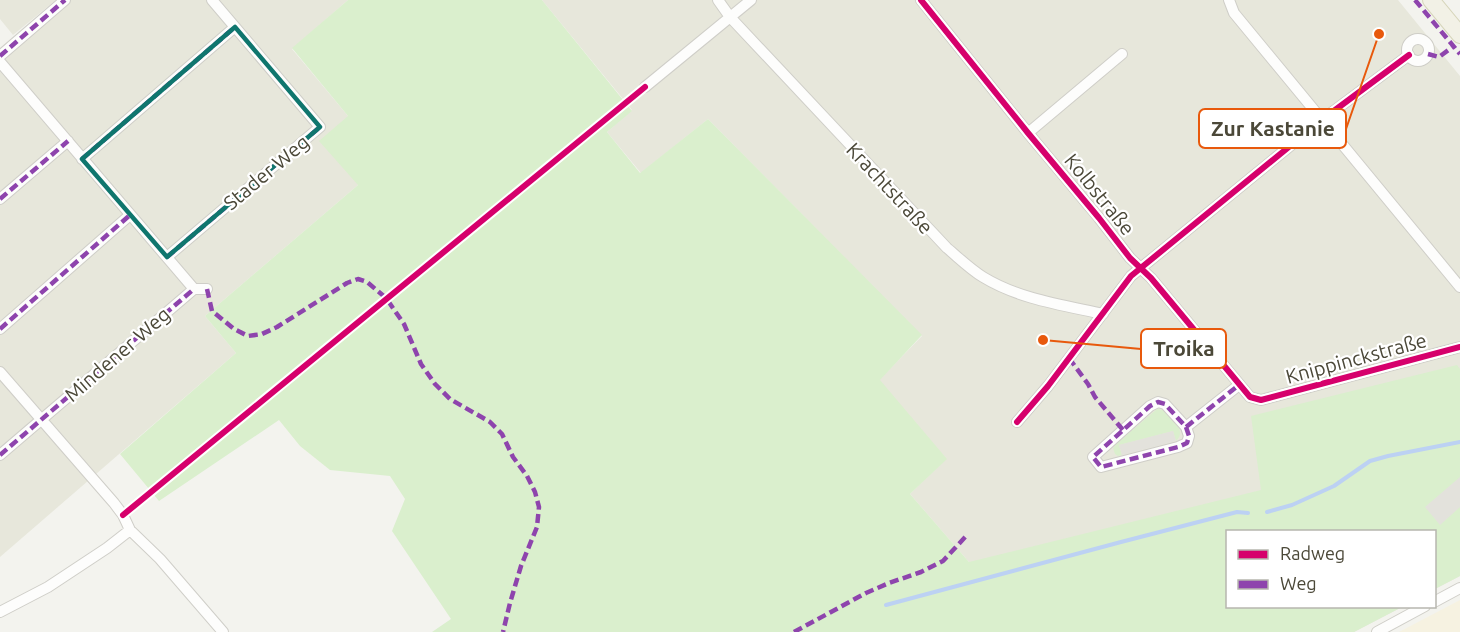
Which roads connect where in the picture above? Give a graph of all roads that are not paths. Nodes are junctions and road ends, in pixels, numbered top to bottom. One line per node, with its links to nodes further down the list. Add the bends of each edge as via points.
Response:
1 (65, 0): 13 (street)
2 (212, 0): 9 (street, Stader Weg)
3 (718, 0): 8 (street, Krachtstraße)
4 (751, 0): 8 (street)
5 (921, 0): 17 (street, Kolbstraße)
6 (1229, 0): 16 (street, via 1234,13)
7 (1431, 0): 10 (main road)
8 (730, 17): 15 (street); 27 (street, Krachtstraße, via 965,264 984,278 1038,300)
9 (235, 27): 19 (street); 22 (street, Stader Weg, via 320,127)
10 (1460, 35)
11 (1122, 54): 17 (street)
12 (1409, 55): 16 (street)
13 (0, 56)
14 (0, 62): 18 (street)
15 (645, 87)
16 (1323, 119): 23 (street); 24 (street)
17 (1028, 133): 23 (street, Kolbstraße)
18 (68, 141): 19 (street); 20 (street)
19 (82, 159): 21 (street)
20 (0, 199)
21 (130, 215): 22 (street); 28 (street)
22 (167, 257): 25 (street)
23 (1141, 268): 27 (street); 31 (street, Kolbstraße)
24 (1460, 287)
25 (194, 289): 26 (street); 33 (street, Mindener Weg)
26 (207, 289)
27 (1103, 314): 34 (street)
28 (0, 329)
29 (1460, 347): 32 (street, Knippinckstraße)
30 (0, 372): 33 (street)
31 (1239, 386): 32 (street, Kolbstraße, via 1250,397); 35 (street)
32 (1261, 400)
33 (41, 420): 36 (street, Mindener Weg); 37 (street, via 114,503)
34 (1017, 422)
35 (1186, 427): 35 (street, via 1165,404 1158,402 1093,457 1101,467 1178,447 1187,443)
36 (0, 454)
37 (130, 530): 41 (street, via 48,587); 42 (street)
38 (1460, 588): 39 (street)
39 (1436, 601)
40 (1421, 608): 43 (street)
41 (0, 612)
42 (223, 632)
43 (1377, 632)

